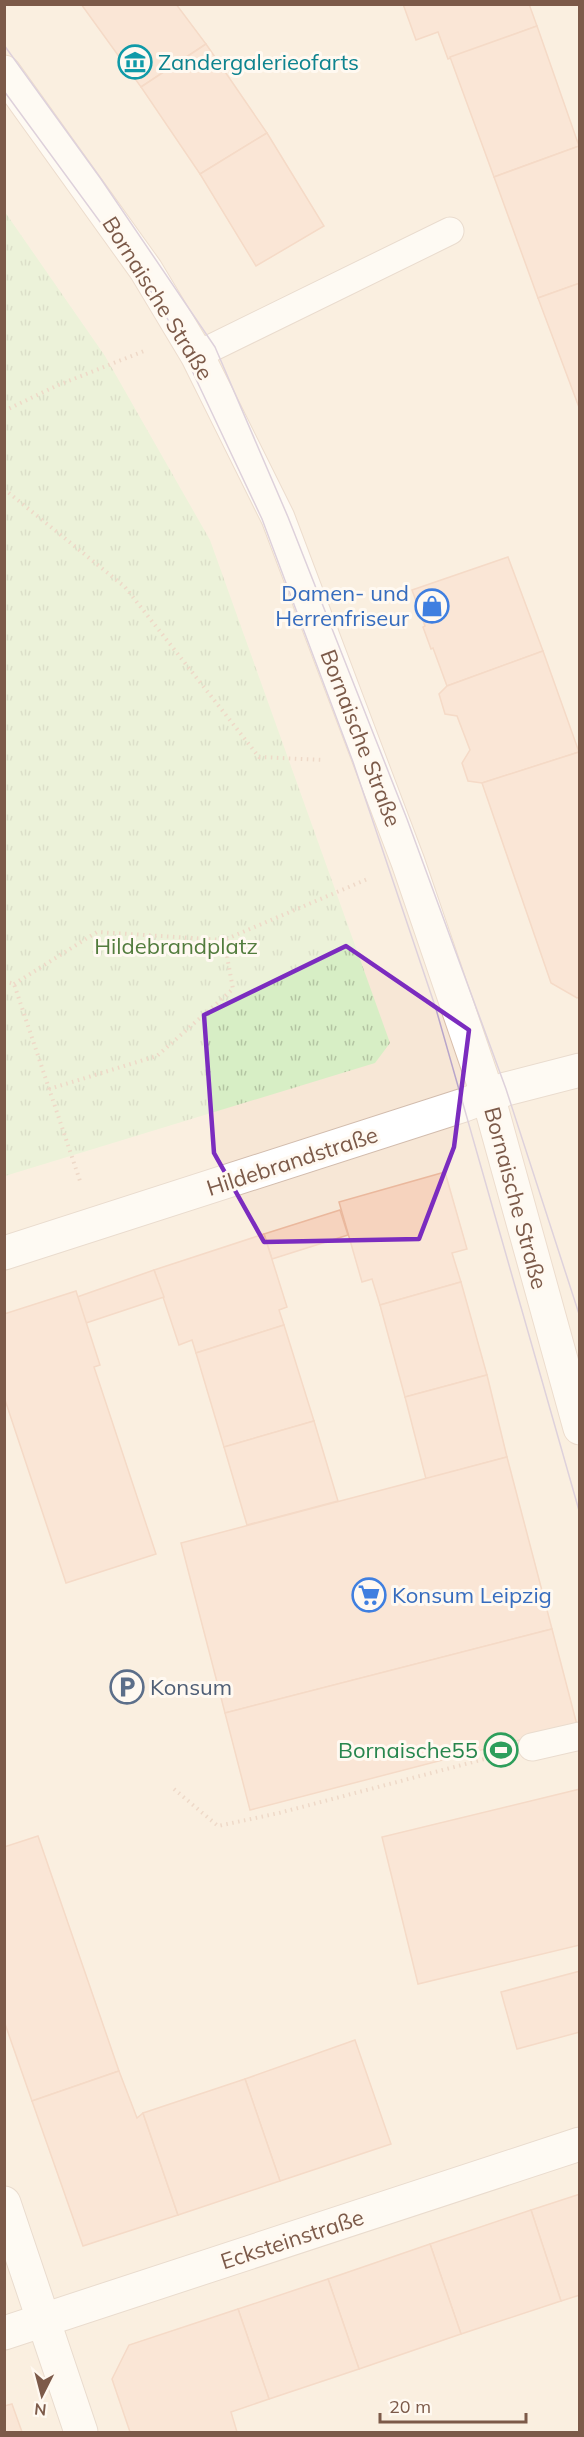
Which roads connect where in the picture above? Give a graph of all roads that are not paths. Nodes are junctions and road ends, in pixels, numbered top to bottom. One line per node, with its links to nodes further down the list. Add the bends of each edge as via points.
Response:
1 (4, 72): 3 (street, Bornaische Straße, via 146,270)
2 (450, 231): 3 (lane)
3 (191, 345): 5 (street, Bornaische Straße, via 278,518 408,862)
4 (579, 1070): 5 (street, Hildebrandstraße)
5 (488, 1096): 6 (street, Hildebrandstraße); 7 (street, Bornaische Straße)
6 (4, 1254)
7 (579, 1428)
8 (579, 1736): 9 (lane)
9 (532, 1747)
10 (579, 2144): 12 (street, Ecksteinstraße)
11 (4, 2203): 12 (street)
12 (45, 2320): 13 (street, Ecksteinstraße); 14 (street)
13 (4, 2333)
14 (81, 2433)

